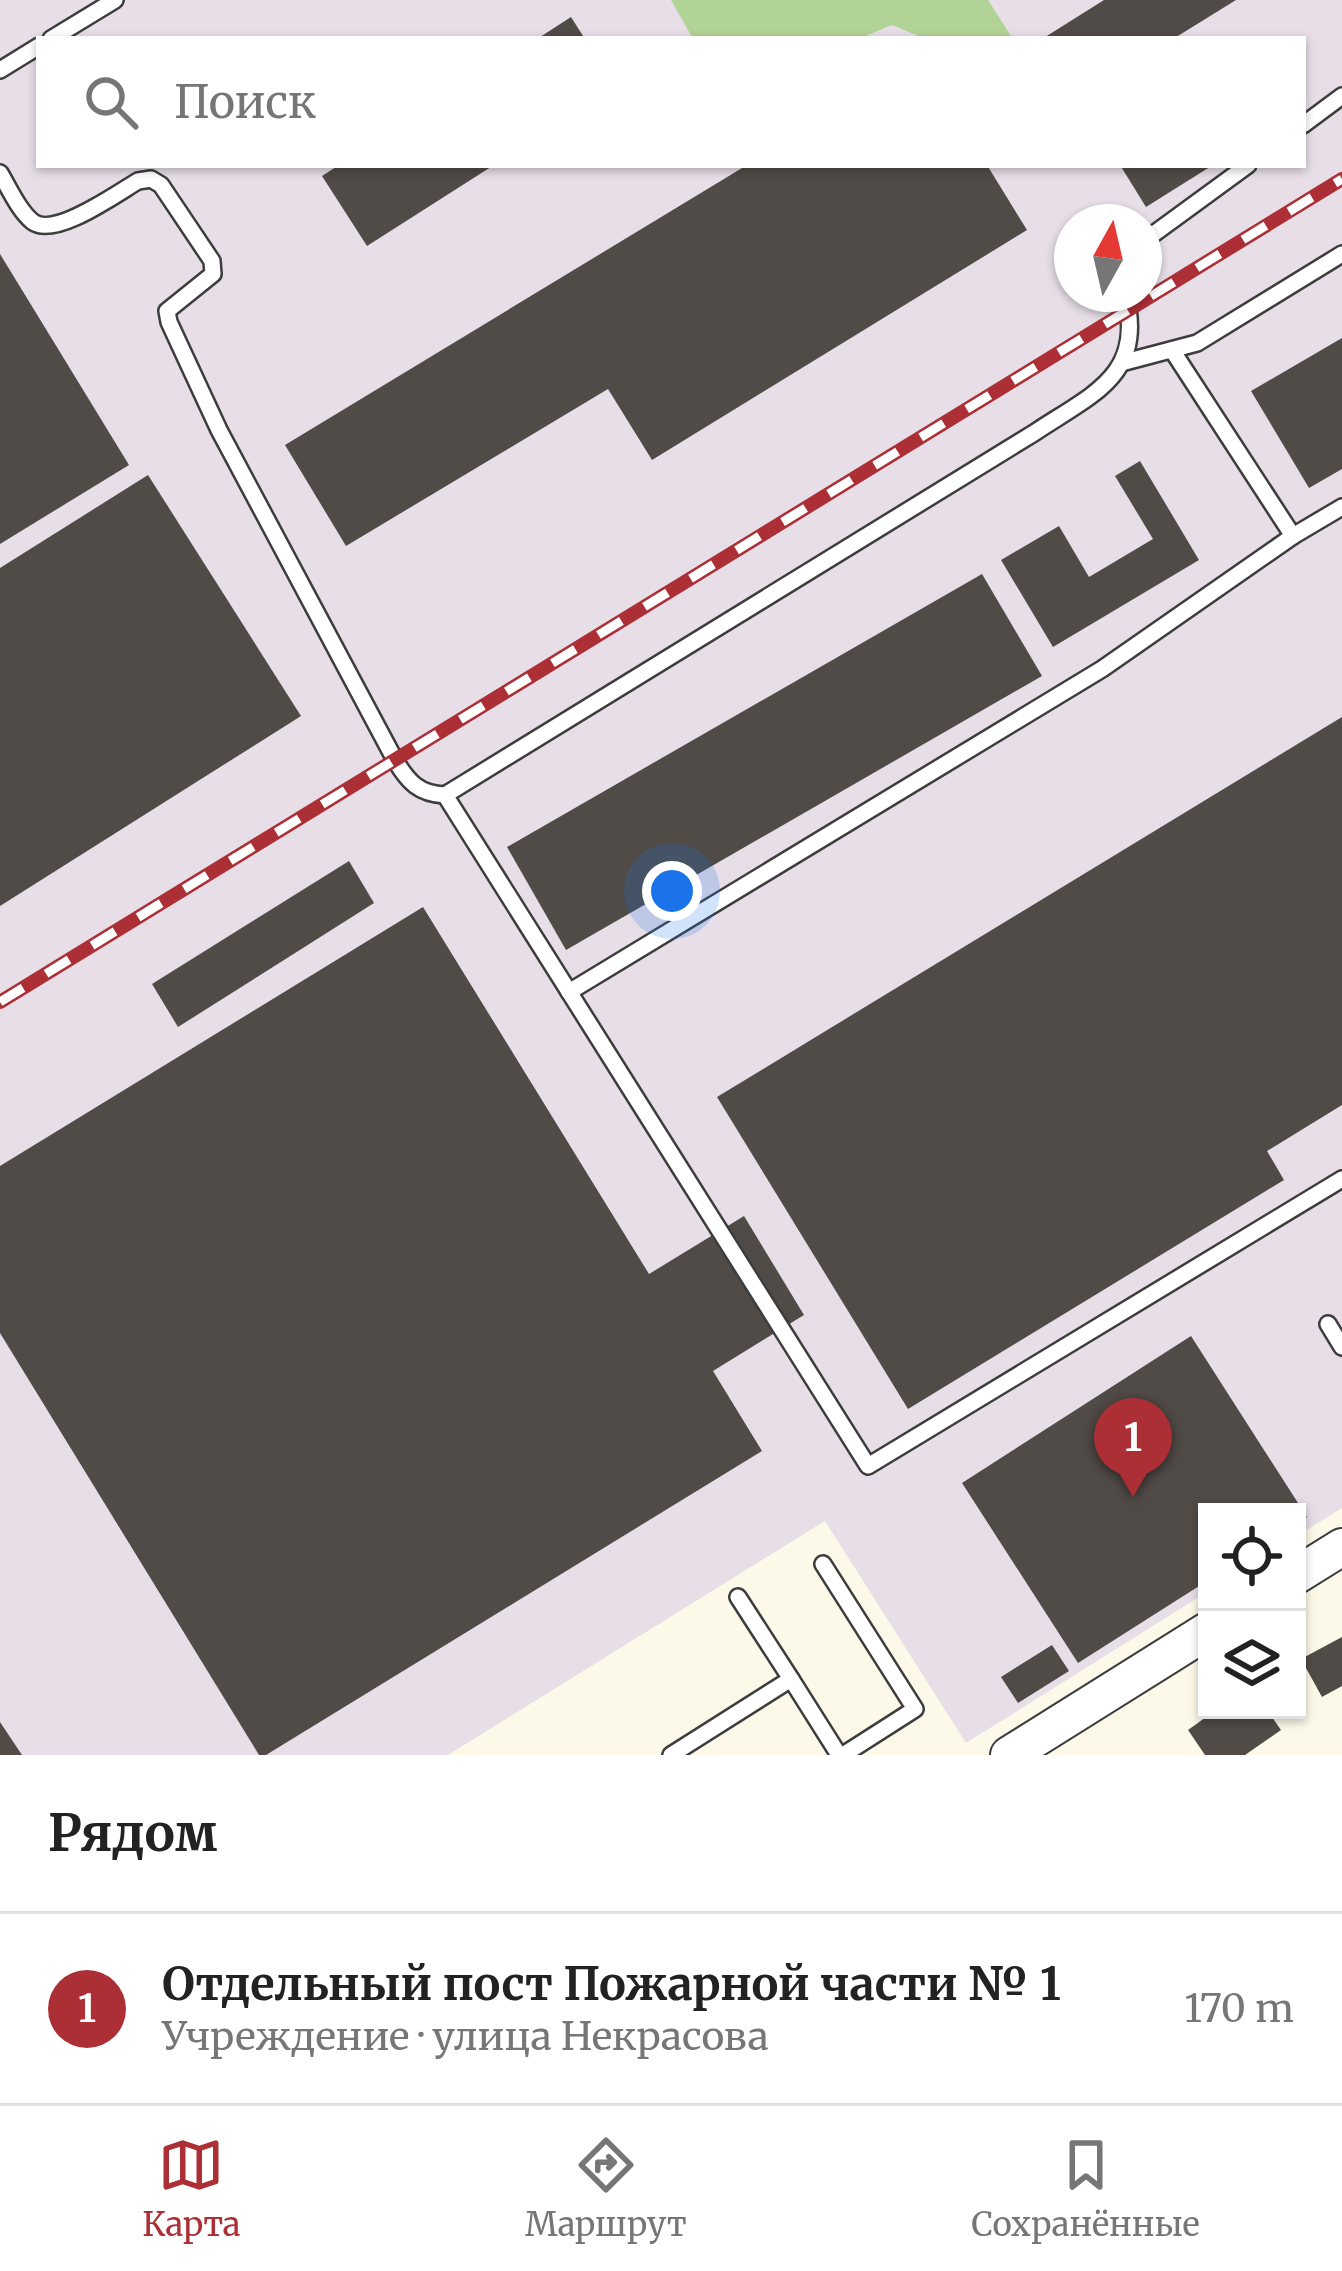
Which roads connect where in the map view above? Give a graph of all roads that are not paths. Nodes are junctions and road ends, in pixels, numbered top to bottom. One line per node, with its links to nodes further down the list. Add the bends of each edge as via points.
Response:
1 (115, 0): 2 (lane)
2 (56, 36)
3 (36, 48): 4 (lane)
4 (0, 70)
5 (1342, 96): 6 (lane)
6 (1306, 122)
7 (1244, 168): 9 (lane)
8 (0, 173): 16 (lane, via 30,220 43,226 60,225 138,181 161,185 212,260 213,274 167,311 219,430 405,777 424,794)
9 (1162, 229)
10 (1342, 254): 12 (lane, via 1197,343)
11 (1128, 312): 13 (lane)
12 (1172, 350): 13 (lane); 15 (lane)
13 (1125, 362): 16 (lane, via 1111,381 1034,433)
14 (1342, 507): 15 (lane)
15 (1293, 536): 17 (lane, via 1102,669)
16 (445, 795): 17 (lane)
17 (568, 992): 18 (lane, via 868,1466)
18 (1342, 1179)
19 (1328, 1324): 20 (lane)
20 (1342, 1347)
21 (1342, 1546): 23 (street)
22 (823, 1564): 28 (lane, via 915,1709)
23 (1306, 1569)
24 (738, 1597): 26 (lane)
25 (1198, 1637): 29 (street)
26 (791, 1679): 27 (lane); 28 (lane)
27 (671, 1755)
28 (841, 1755)
29 (1009, 1755)

